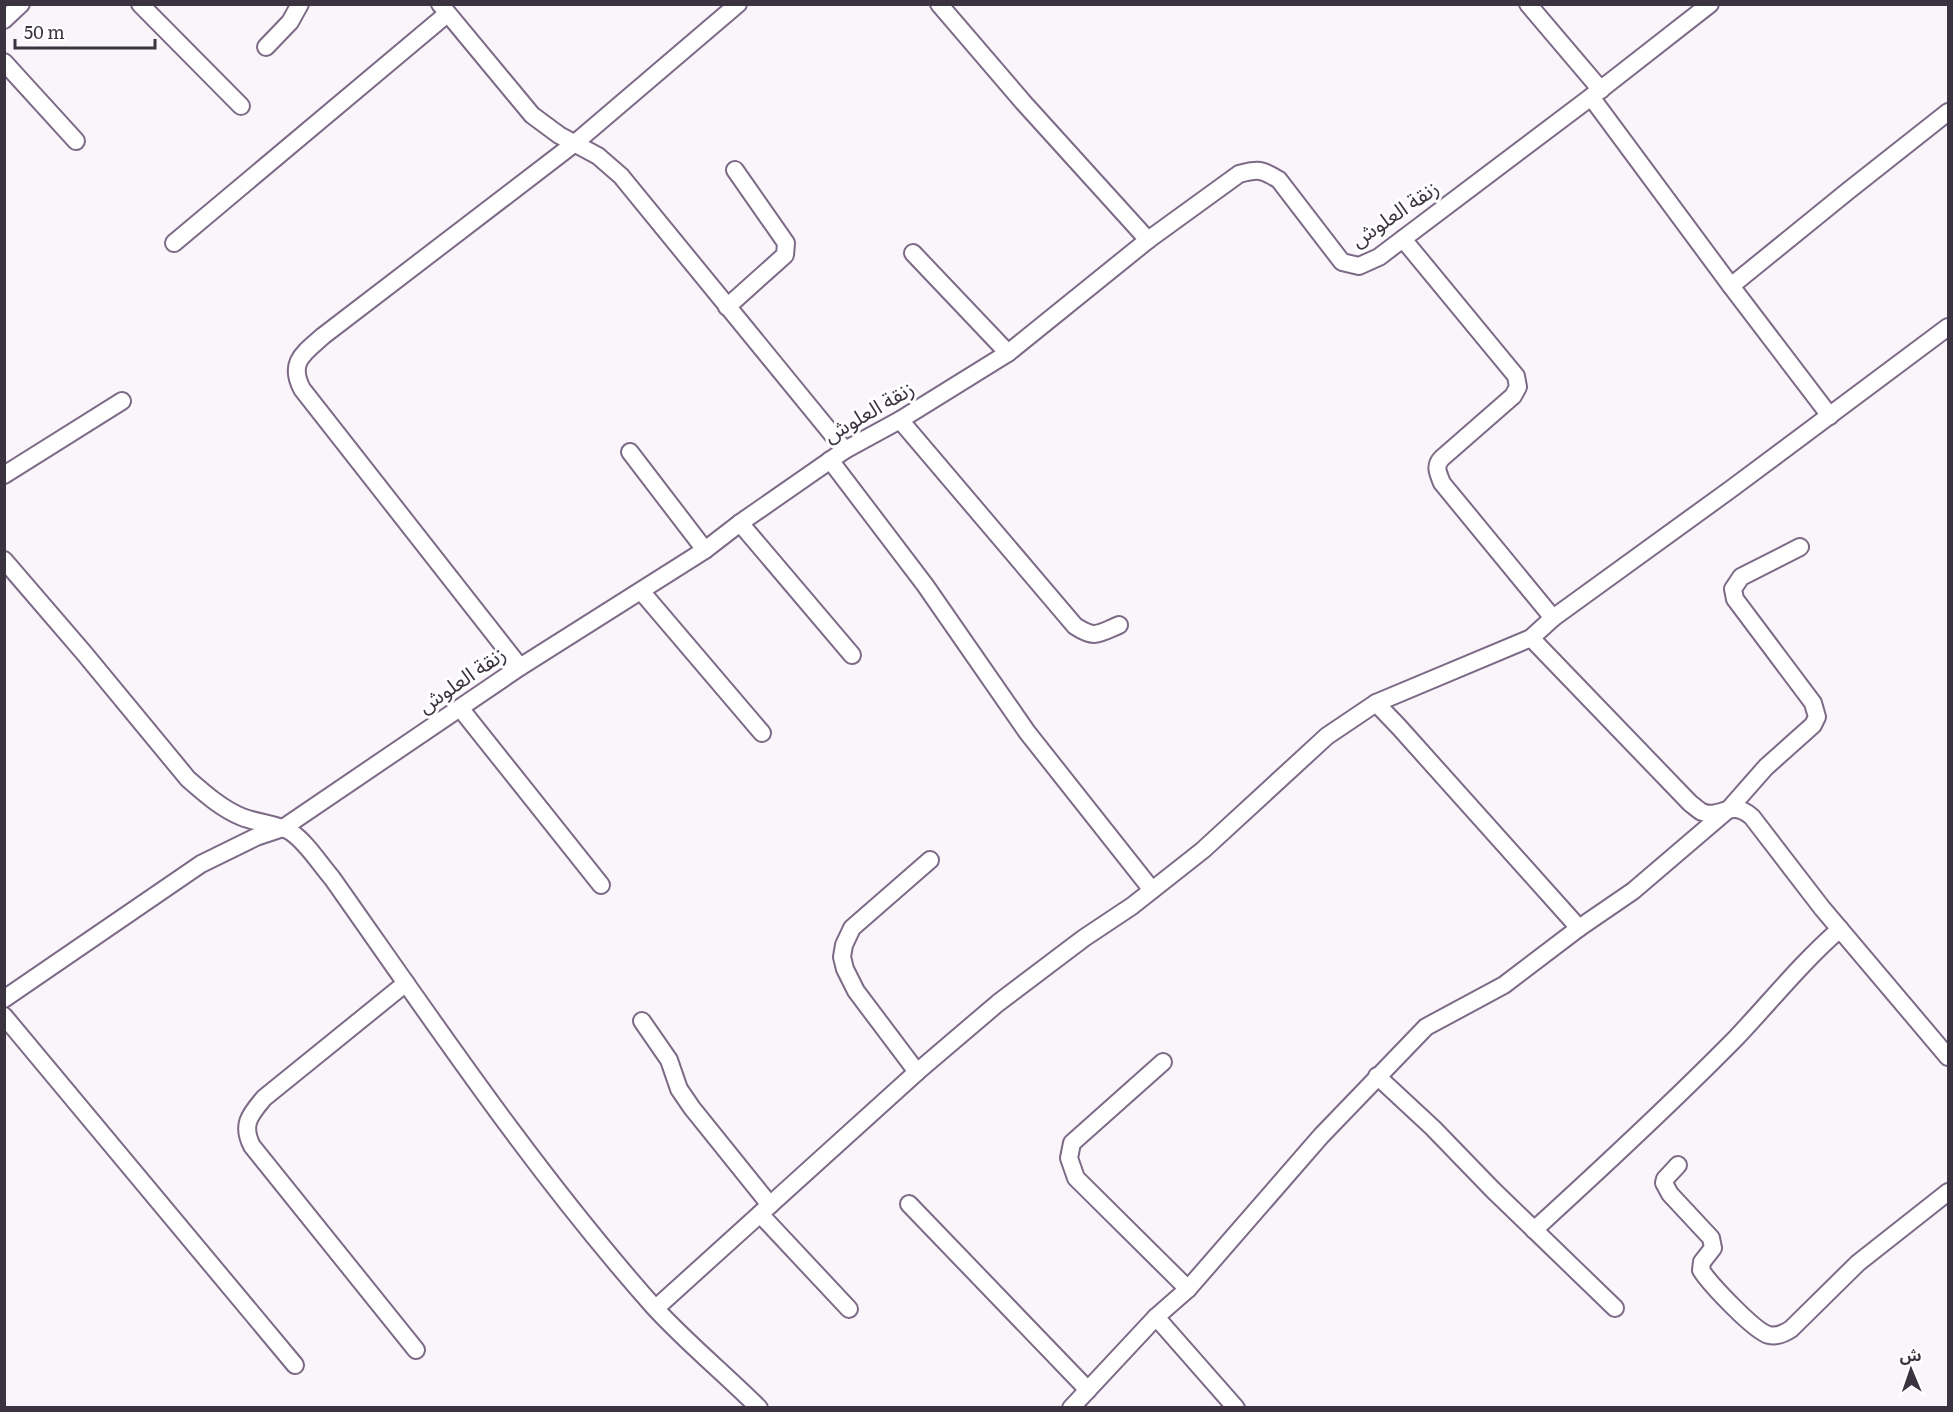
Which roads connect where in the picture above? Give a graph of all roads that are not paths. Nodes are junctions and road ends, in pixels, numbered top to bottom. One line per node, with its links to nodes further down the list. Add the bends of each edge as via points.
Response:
1 (21, 4): 9 (street)
2 (140, 4): 13 (street)
3 (300, 4): 10 (street, via 290,22)
4 (738, 4): 16 (street)
5 (939, 4): 19 (street)
6 (1528, 4): 12 (street)
7 (1710, 4): 12 (street, زنقة العلوش)
8 (443, 9): 16 (street, via 532,115); 20 (street)
9 (4, 20)
10 (266, 47)
11 (4, 62): 15 (street)
12 (1596, 93): 18 (street, زنقة العلوش); 22 (street)
13 (241, 106)
14 (1948, 112): 22 (street)
15 (76, 141)
16 (575, 143): 23 (street, via 621,176); 42 (street, via 323,336 303,354 297,366 296,377 303,390)
17 (735, 170): 23 (street, via 786,243 787,251)
18 (1403, 239): 19 (street, زنقة العلوش, via 1366,265 1342,262 1279,180 1254,170 1239,174); 38 (street, via 1516,376 1518,387 1513,396 1442,458 1437,471 1442,483)
19 (1148, 240): 25 (street, زنقة العلوش)
20 (174, 243)
21 (913, 253): 25 (street)
22 (1731, 286): 27 (street)
23 (727, 307): 29 (street)
24 (1948, 327): 27 (street)
25 (1008, 353): 28 (street, زنقة العلوش)
26 (123, 401): 32 (street)
27 (1830, 416): 38 (street)
28 (900, 420): 29 (street, زنقة العلوش); 39 (street, via 1075,626 1088,634 1099,634)
29 (845, 450): 31 (street, زنقة العلوش)
30 (630, 452): 35 (street)
31 (830, 460): 33 (street, زنقة العلوش); 50 (street, via 925,585 1028,732)
32 (4, 475)
33 (740, 523): 35 (street, زنقة العلوش); 41 (street)
34 (1800, 547): 46 (street, via 1747,573 1733,589 1735,599 1813,703 1817,717)
35 (705, 550): 37 (street, زنقة العلوش)
36 (4, 560): 47 (street, via 188,779 235,814)
37 (641, 591): 42 (street, زنقة العلوش); 45 (street)
38 (1553, 618): 40 (street)
39 (1119, 625)
40 (1530, 638): 43 (street); 46 (street, via 1690,803 1708,813)
41 (852, 655)
42 (520, 667): 44 (street, زنقة العلوش)
43 (1376, 703): 50 (street, via 1327,736 1203,850); 51 (street)
44 (460, 708): 47 (street, زنقة العلوش); 49 (street)
45 (762, 733)
46 (1729, 809): 51 (street, via 1633,891); 52 (street, via 1743,809 1757,823)
47 (283, 828): 53 (street, via 332,878); 54 (street, زنقة العلوش, via 201,864)
48 (930, 860): 59 (street, via 852,928 842,957 856,991)
49 (601, 885)
50 (1152, 890): 59 (street, via 998,1003)
51 (1579, 928): 60 (street, via 1497,989 1426,1027)
52 (1840, 929): 57 (street); 65 (street, via 1701,1073)
53 (406, 983): 67 (street, via 558,1192); 71 (street, via 264,1098 253,1112 246,1134)
54 (4, 999)
55 (4, 1016): 72 (street)
56 (642, 1021): 64 (street, via 669,1060 679,1089)
57 (1948, 1058)
58 (1163, 1062): 66 (street, via 1072,1143 1069,1158 1076,1178)
59 (916, 1072): 64 (street)
60 (1377, 1076): 65 (street); 66 (street)
61 (1678, 1165): 62 (street, via 1664,1183 1711,1238 1713,1248 1702,1262 1703,1274 1755,1328 1772,1336 1791,1329 1858,1263)
62 (1948, 1192)
63 (909, 1204): 73 (street)
64 (765, 1209): 67 (street); 69 (street)
65 (1534, 1230): 68 (street)
66 (1188, 1289): 70 (street)
67 (656, 1308): 74 (street)
68 (1615, 1308)
69 (849, 1309)
70 (1156, 1317): 73 (street); 76 (street)
71 (416, 1350)
72 (295, 1365)
73 (1088, 1390): 75 (street)
74 (759, 1407)
75 (1071, 1407)
76 (1236, 1407)

